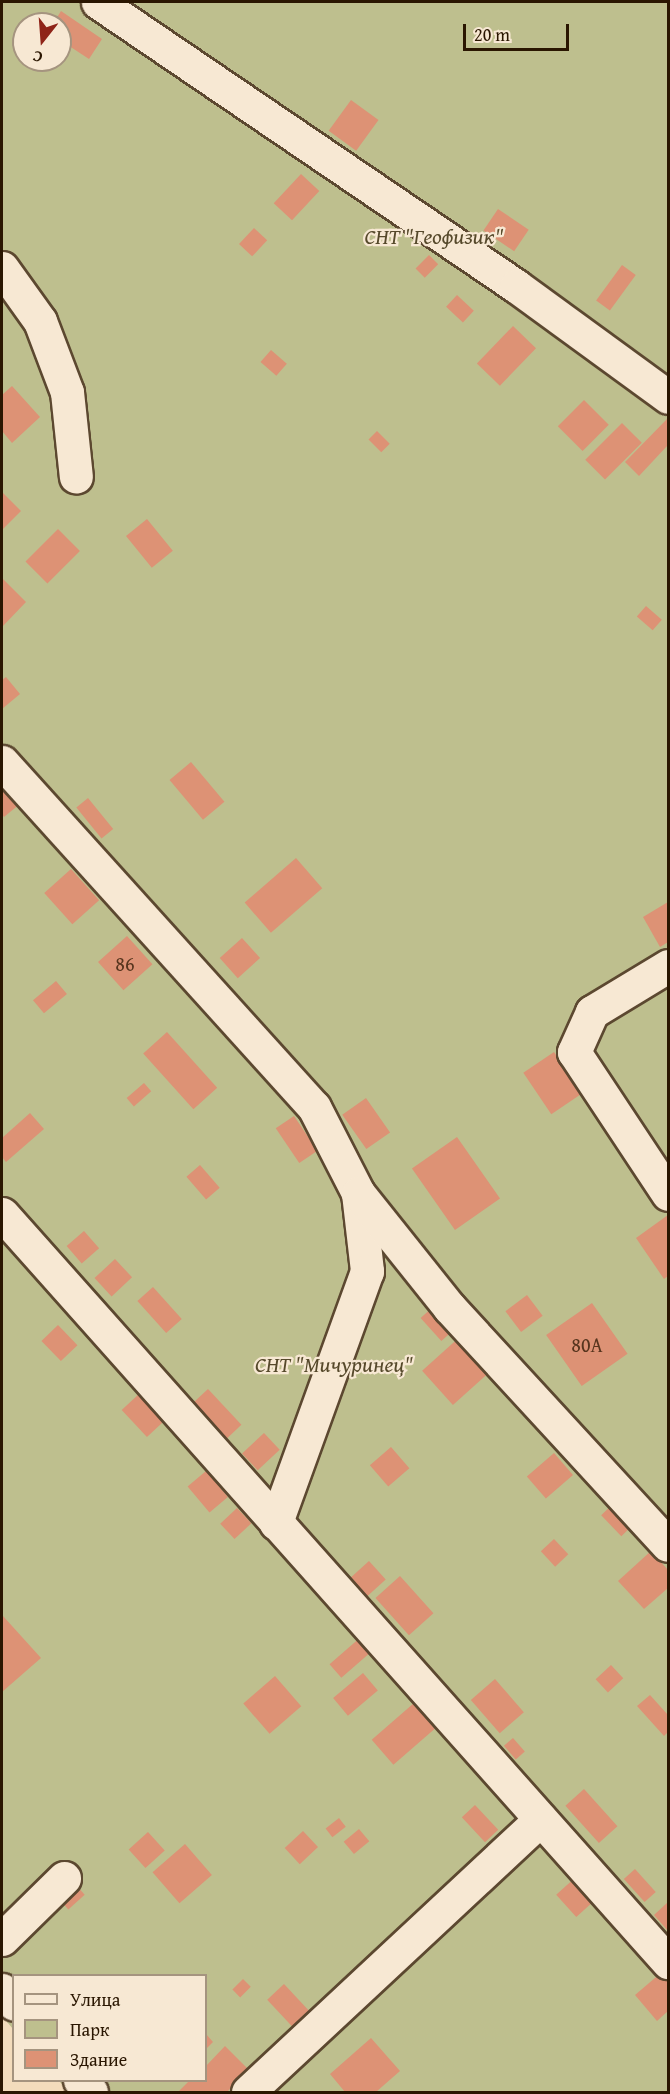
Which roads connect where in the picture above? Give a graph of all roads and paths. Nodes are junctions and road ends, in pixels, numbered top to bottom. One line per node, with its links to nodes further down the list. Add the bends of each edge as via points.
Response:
1 (98, 2): 3 (street, via 516,286)
2 (5, 280): 4 (street, via 40,321 66,392)
3 (669, 397)
4 (76, 477)
5 (2, 762): 7 (street, via 314,1107)
6 (669, 966): 8 (street, via 592,1012 573,1052)
7 (358, 1193): 10 (street, via 367,1272); 11 (street, via 449,1307)
8 (669, 1194)
9 (2, 1214): 10 (street)
10 (276, 1523): 12 (street)
11 (669, 1545)
12 (541, 1820): 15 (street); 18 (street)
13 (64, 1878): 14 (street)
14 (2, 1939)
15 (669, 1962)
16 (2, 1990): 17 (street)
17 (12, 2002)
18 (248, 2092)

